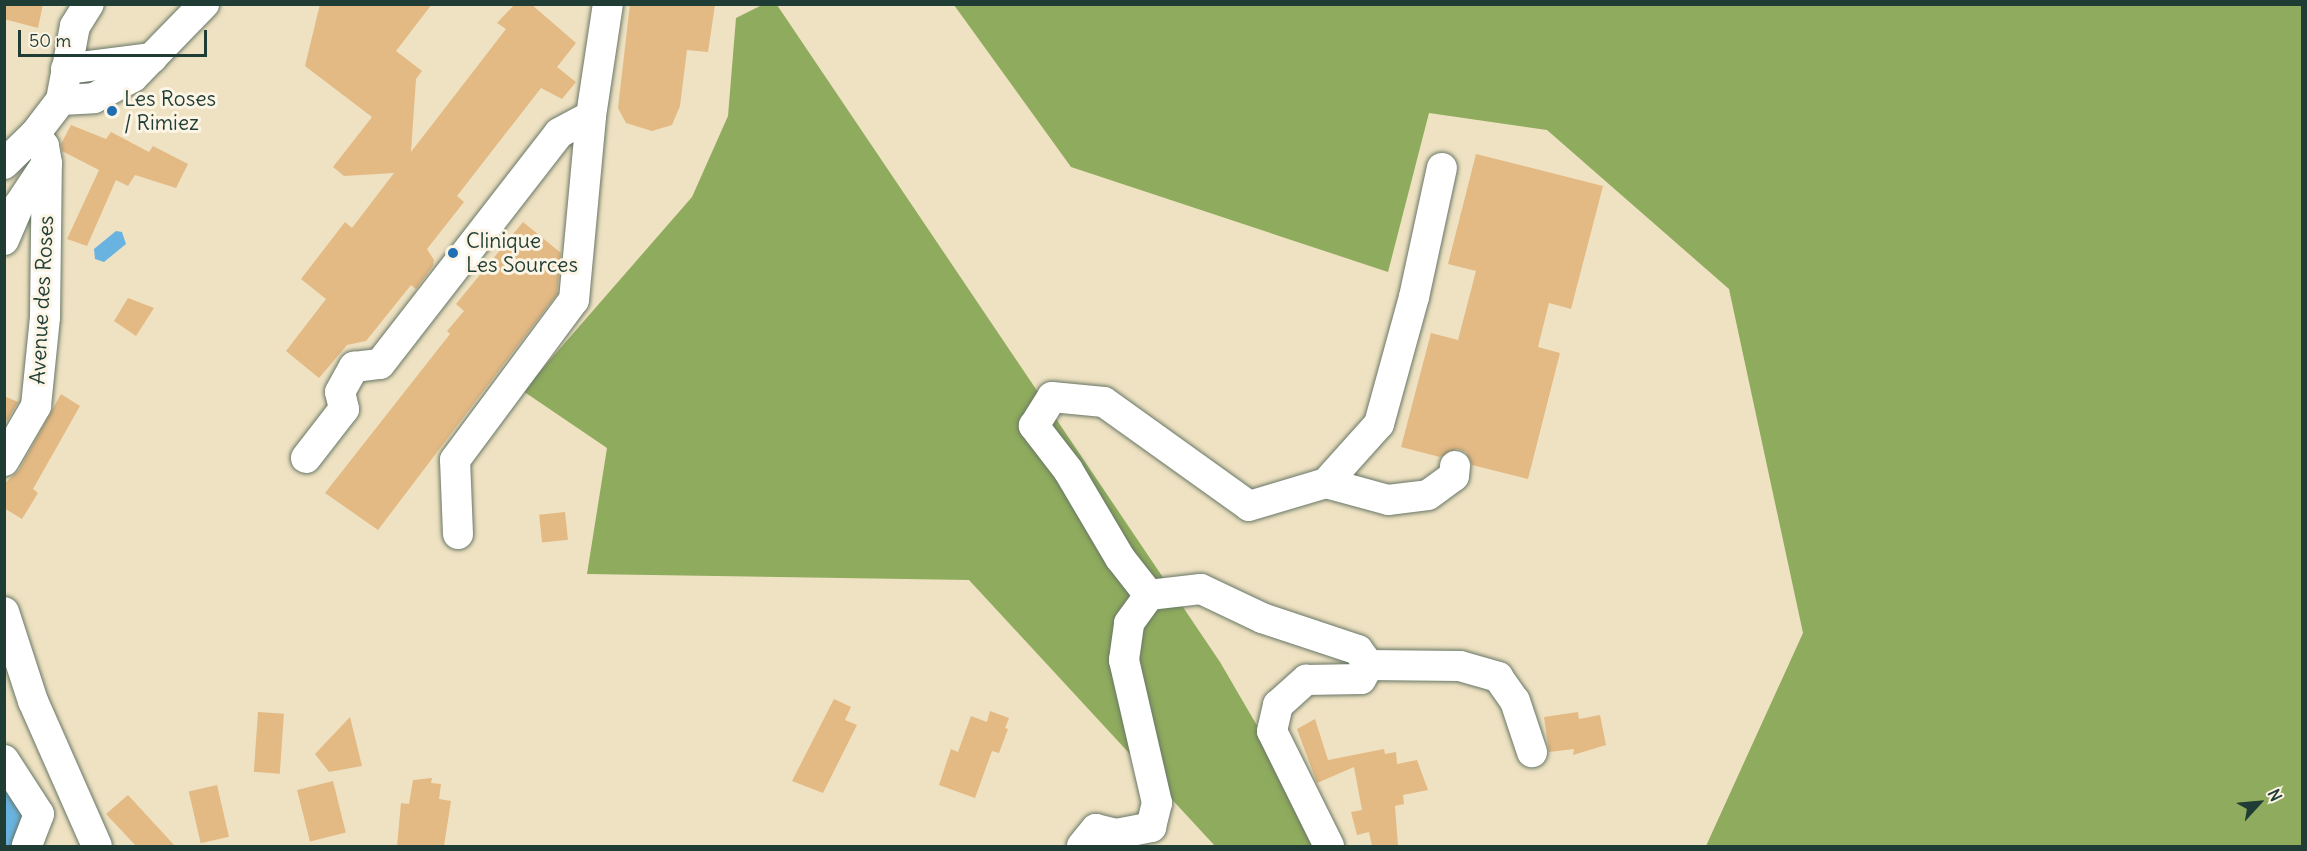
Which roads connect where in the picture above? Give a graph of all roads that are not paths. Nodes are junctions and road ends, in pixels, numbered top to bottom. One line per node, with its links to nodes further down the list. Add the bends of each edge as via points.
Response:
1 (89, 4): 5 (street, via 75,26)
2 (204, 4): 4 (street)
3 (608, 4): 7 (street)
4 (152, 58): 5 (street); 6 (street, via 133,77 103,95)
5 (66, 69): 6 (street)
6 (60, 100): 8 (street)
7 (591, 116): 13 (street, via 559,133 380,364 354,367 340,392 344,409); 17 (street, via 574,300 455,460)
8 (35, 134): 9 (street, Avenue des Roses, via 44,147); 10 (street)
9 (47, 163): 12 (street, via 18,205); 14 (street, Avenue des Roses, via 45,317 36,406)
10 (4, 164)
11 (1442, 168): 16 (street, via 1414,297 1379,424)
12 (4, 240)
13 (306, 458)
14 (4, 461)
15 (1455, 466): 16 (street, via 1454,476 1428,495 1388,500)
16 (1326, 483): 18 (street, via 1249,506 1104,402 1052,397 1034,426 1068,470 1120,558)
17 (458, 534)
18 (1149, 595): 20 (street, via 1201,589 1262,618 1358,650); 25 (street, via 1129,622 1124,660 1157,803 1151,827 1116,834 1096,829)
19 (4, 612): 24 (street, via 33,700)
20 (1369, 665): 21 (street, via 1461,666 1498,677 1515,701); 26 (street, via 1361,679 1306,680 1278,705 1272,731)
21 (1532, 752)
22 (4, 760): 23 (street, via 39,814)
23 (27, 846)
24 (97, 846)
25 (1082, 846)
26 (1329, 846)

